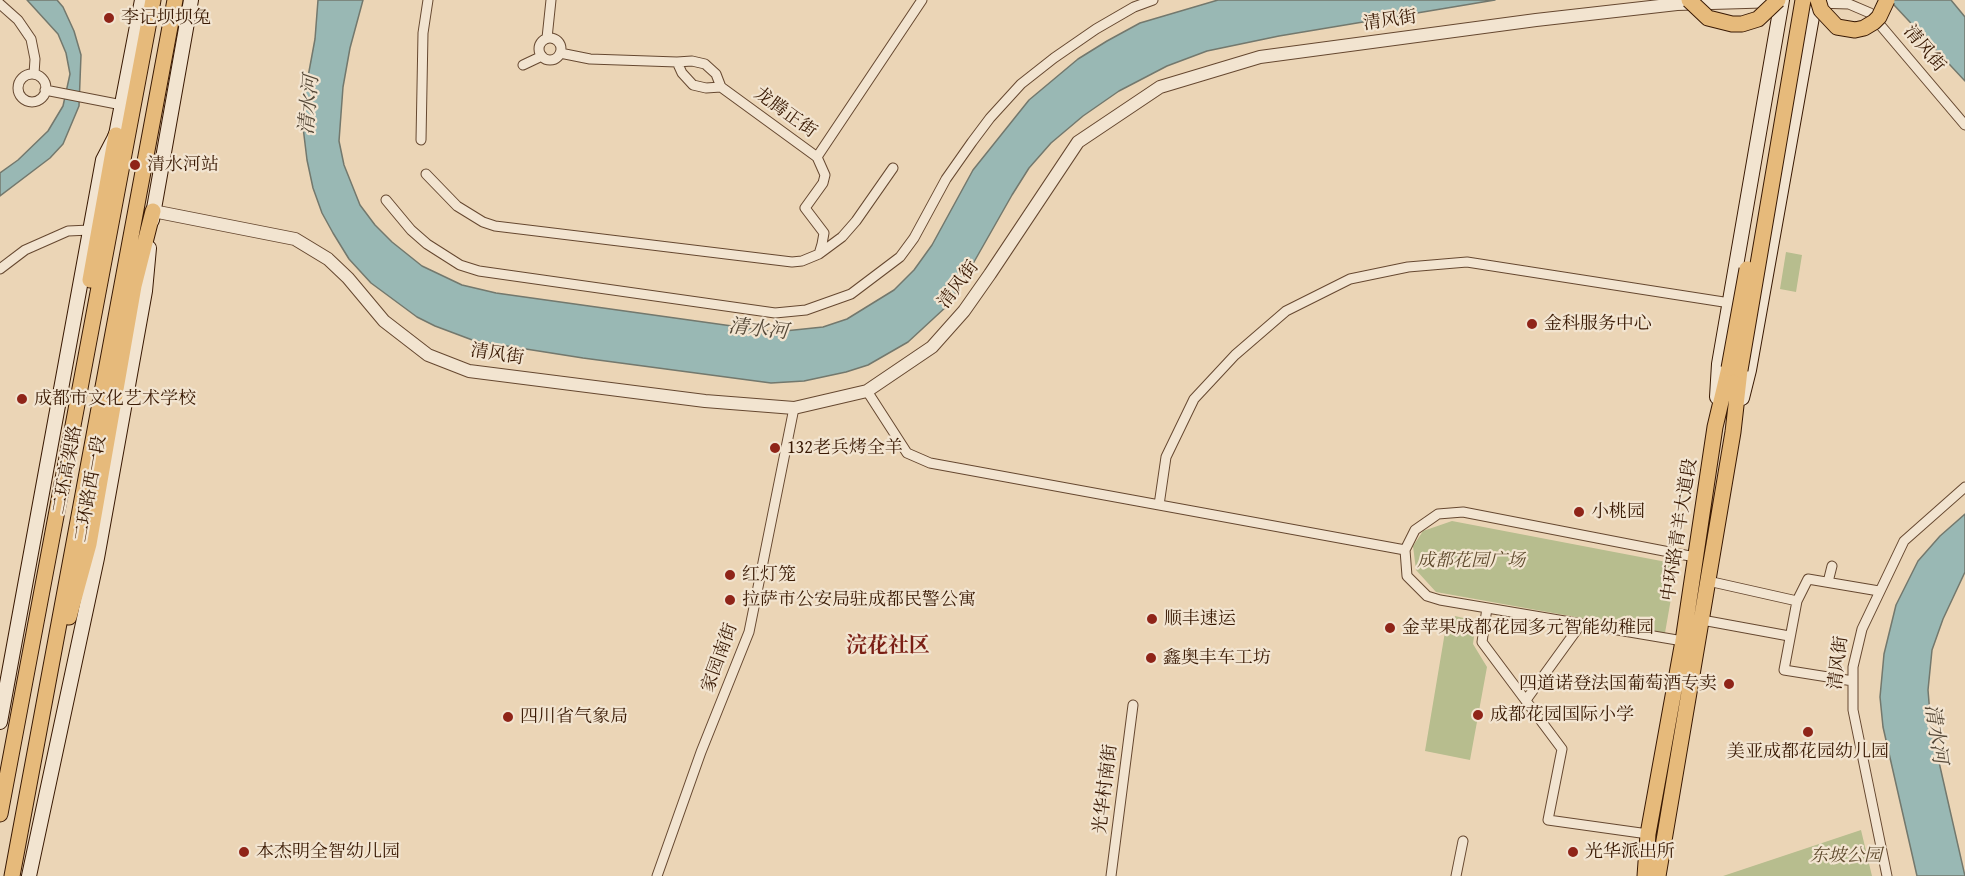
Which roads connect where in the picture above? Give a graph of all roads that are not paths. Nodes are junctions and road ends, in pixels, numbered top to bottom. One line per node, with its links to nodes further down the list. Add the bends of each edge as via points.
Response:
1 (142, 0): 22 (main road)
2 (153, 0): 56 (main road, 二环高架路)
3 (176, 0): 57 (main road, 二环高架路)
4 (191, 0): 30 (main road, 二环路西一段)
5 (428, 0): 25 (street, via 423,33)
6 (552, 0): 14 (street)
7 (922, 0): 26 (street, 龙腾正街)
8 (1153, 0): 29 (street, via 1096,29 1021,84 990,118 946,179 900,257 851,294 806,310 775,313 479,271 460,265 427,244)
9 (1689, 0): 10 (main road, bridge, via 1708,18 1732,24 1758,19)
10 (1784, 0): 36 (main road); 37 (main road, bridge); 38 (street, 清风街, via 1677,4 1272,55 1160,87 1078,142 964,311 932,347)
11 (1887, 0): 12 (main road, bridge, via 1880,17 1855,30 1837,27)
12 (1813, 1): 23 (street, 清风街, via 1850,3 1870,13); 37 (main road, bridge); 41 (main road, via 1749,370)
13 (0, 4): 19 (street, via 31,39)
14 (547, 38): 15 (street, via 559,43); 16 (street, via 540,46)
15 (560, 53): 16 (street, via 553,59); 17 (street, via 590,59)
16 (542, 56): 18 (street)
17 (677, 62): 20 (street, 龙腾正街, via 693,85); 20 (street, via 705,64 716,74)
18 (524, 65)
19 (34, 74): 21 (street, via 43,80); 21 (street, via 20,81 19,94 34,101)
20 (721, 87): 26 (street, 龙腾正街)
21 (45, 90): 22 (street)
22 (122, 105): 24 (main road)
23 (1965, 125)
24 (116, 135): 31 (main road, via 103,160); 56 (main road, via 42,559)
25 (421, 140)
26 (817, 157): 32 (street, via 825,175 805,208)
27 (893, 168): 33 (street)
28 (426, 174): 34 (street, via 458,206 495,226 779,261 802,261)
29 (386, 200)
30 (153, 211): 39 (street, 清风街, via 295,239 328,259 384,321 428,355 470,371 705,401); 57 (main road, via 134,286 88,544 72,609); 66 (main road, 二环路西一段, via 144,291 97,558)
31 (90, 230): 35 (street, via 68,231 26,250); 61 (main road)
32 (824, 233): 33 (street, via 830,238); 34 (street)
33 (842, 237): 34 (street)
34 (819, 254)
35 (0, 269)
36 (1730, 303): 40 (main road, via 1719,364); 43 (street, via 1467,262 1408,267 1350,279 1286,311 1235,354 1194,399 1166,457)
37 (1734, 369): 40 (main road, 中环路青羊大道段); 41 (main road, 中环路青羊大道段)
38 (867, 391): 39 (street, 清风街); 43 (street, via 907,453 918,459)
39 (794, 408): 67 (street, 家园南街, via 749,632)
40 (1715, 427): 45 (main road, 中环路青羊大道段)
41 (1733, 432): 47 (main road, 中环路青羊大道段)
42 (1965, 487): 49 (street, 清风街, via 1904,541)
43 (1159, 505): 44 (street)
44 (1406, 550): 45 (street, via 1414,530 1438,514 1462,512); 51 (street, via 1407,576 1427,596)
45 (1695, 557): 55 (main road, 中环路青羊大道段)
46 (1832, 566): 48 (street)
47 (1708, 581): 50 (street); 52 (main road, 中环路青羊大道段)
48 (1828, 582): 49 (street); 50 (street, via 1808,579)
49 (1879, 591): 58 (street, 清风街, via 1862,629)
50 (1797, 601): 54 (street)
51 (1487, 608): 53 (street); 59 (street, via 1482,642)
52 (1702, 620): 54 (street); 71 (main road, 中环路青羊大道段)
53 (1581, 624): 55 (street); 59 (street)
54 (1790, 636): 58 (street, via 1784,670)
55 (1683, 641): 63 (main road, 中环路青羊大道段)
56 (32, 648): 62 (main road, 二环高架路)
57 (52, 665): 65 (main road, 二环高架路)
58 (1853, 681): 72 (street, 清风街, via 1853,710)
59 (1526, 700): 63 (street, via 1562,749 1548,820)
60 (1133, 705): 68 (street, 光华村南街)
61 (1, 716)
62 (0, 814)
63 (1648, 834): 70 (main road, 中环路青羊大道段)
64 (1463, 841): 69 (street)
65 (12, 876)
66 (29, 876)
67 (657, 876)
68 (1111, 876)
69 (1456, 876)
70 (1645, 876)
71 (1658, 876)
72 (1887, 876)

